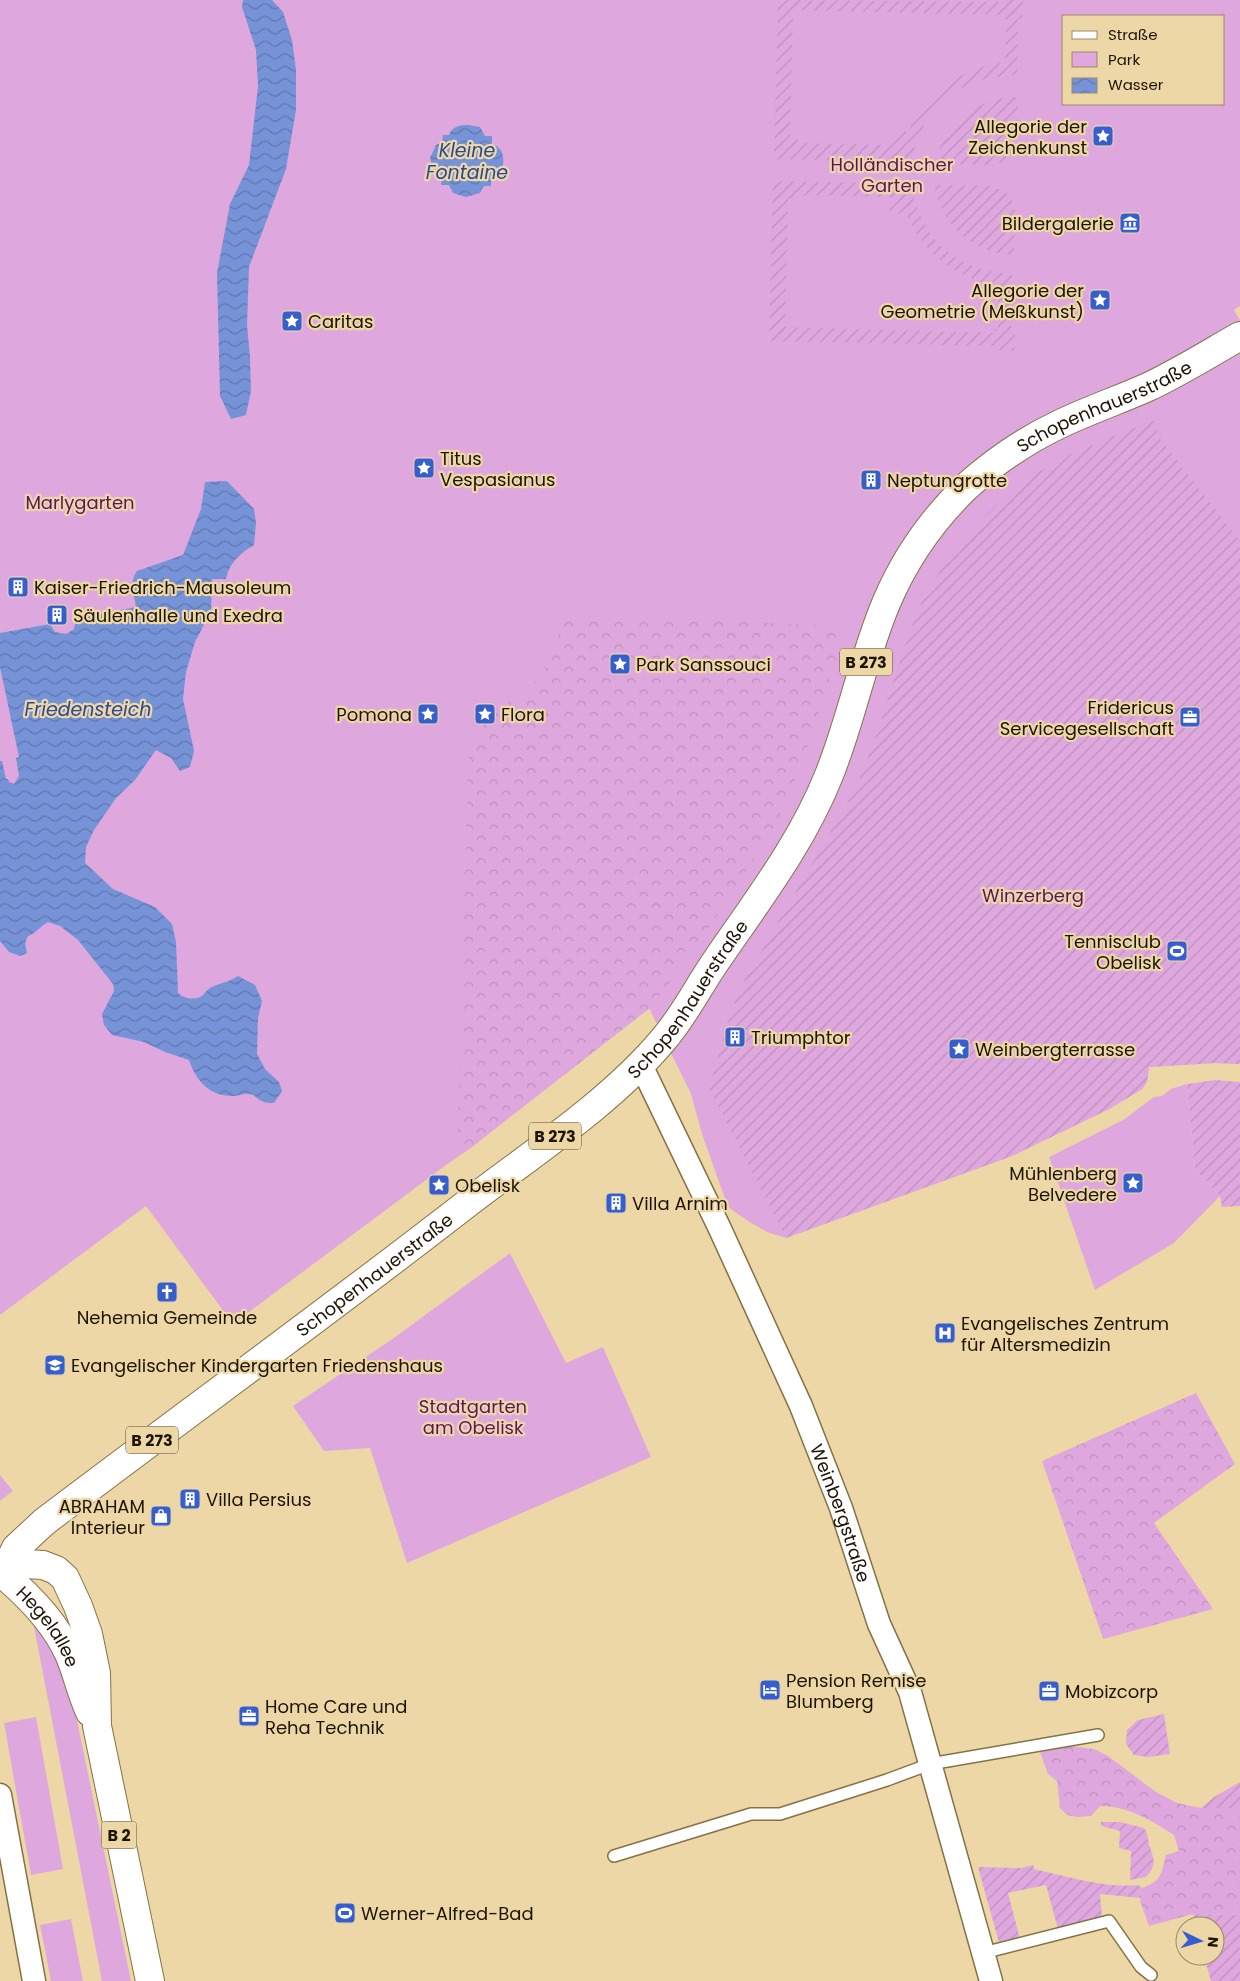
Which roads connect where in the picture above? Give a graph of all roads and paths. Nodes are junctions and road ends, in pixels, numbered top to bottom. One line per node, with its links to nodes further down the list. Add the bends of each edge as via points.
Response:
1 (1240, 336): 2 (main road, Schopenhauerstraße / B 273, via 1152,385 1060,424 1020,446 965,488 939,517 913,552 887,601 841,745 816,806 793,848 683,1015)
2 (641, 1065): 3 (main road, Schopenhauerstraße / B 273, via 597,1104 397,1259 44,1522 16,1548); 6 (street, Weinbergstraße, via 801,1406 841,1508 880,1624 910,1692)
3 (2, 1574): 4 (main road, Hegelallee / B 2, via 22,1589 52,1625 69,1653); 4 (main road, Hegelallee / B 2, via 25,1564 43,1565 65,1578 88,1634 96,1672)
4 (97, 1726): 12 (main road, Hegelallee / B 2)
5 (1098, 1735): 6 (lane)
6 (930, 1764): 8 (lane, via 780,1814 751,1814); 9 (street, Weinbergstraße)
7 (0, 1795): 11 (street)
8 (614, 1856)
9 (983, 1953): 10 (lane, via 1109,1921 1142,1967); 13 (street, Weinbergstraße)
10 (1152, 1975)
11 (34, 1981)
12 (150, 1981)
13 (991, 1981)

